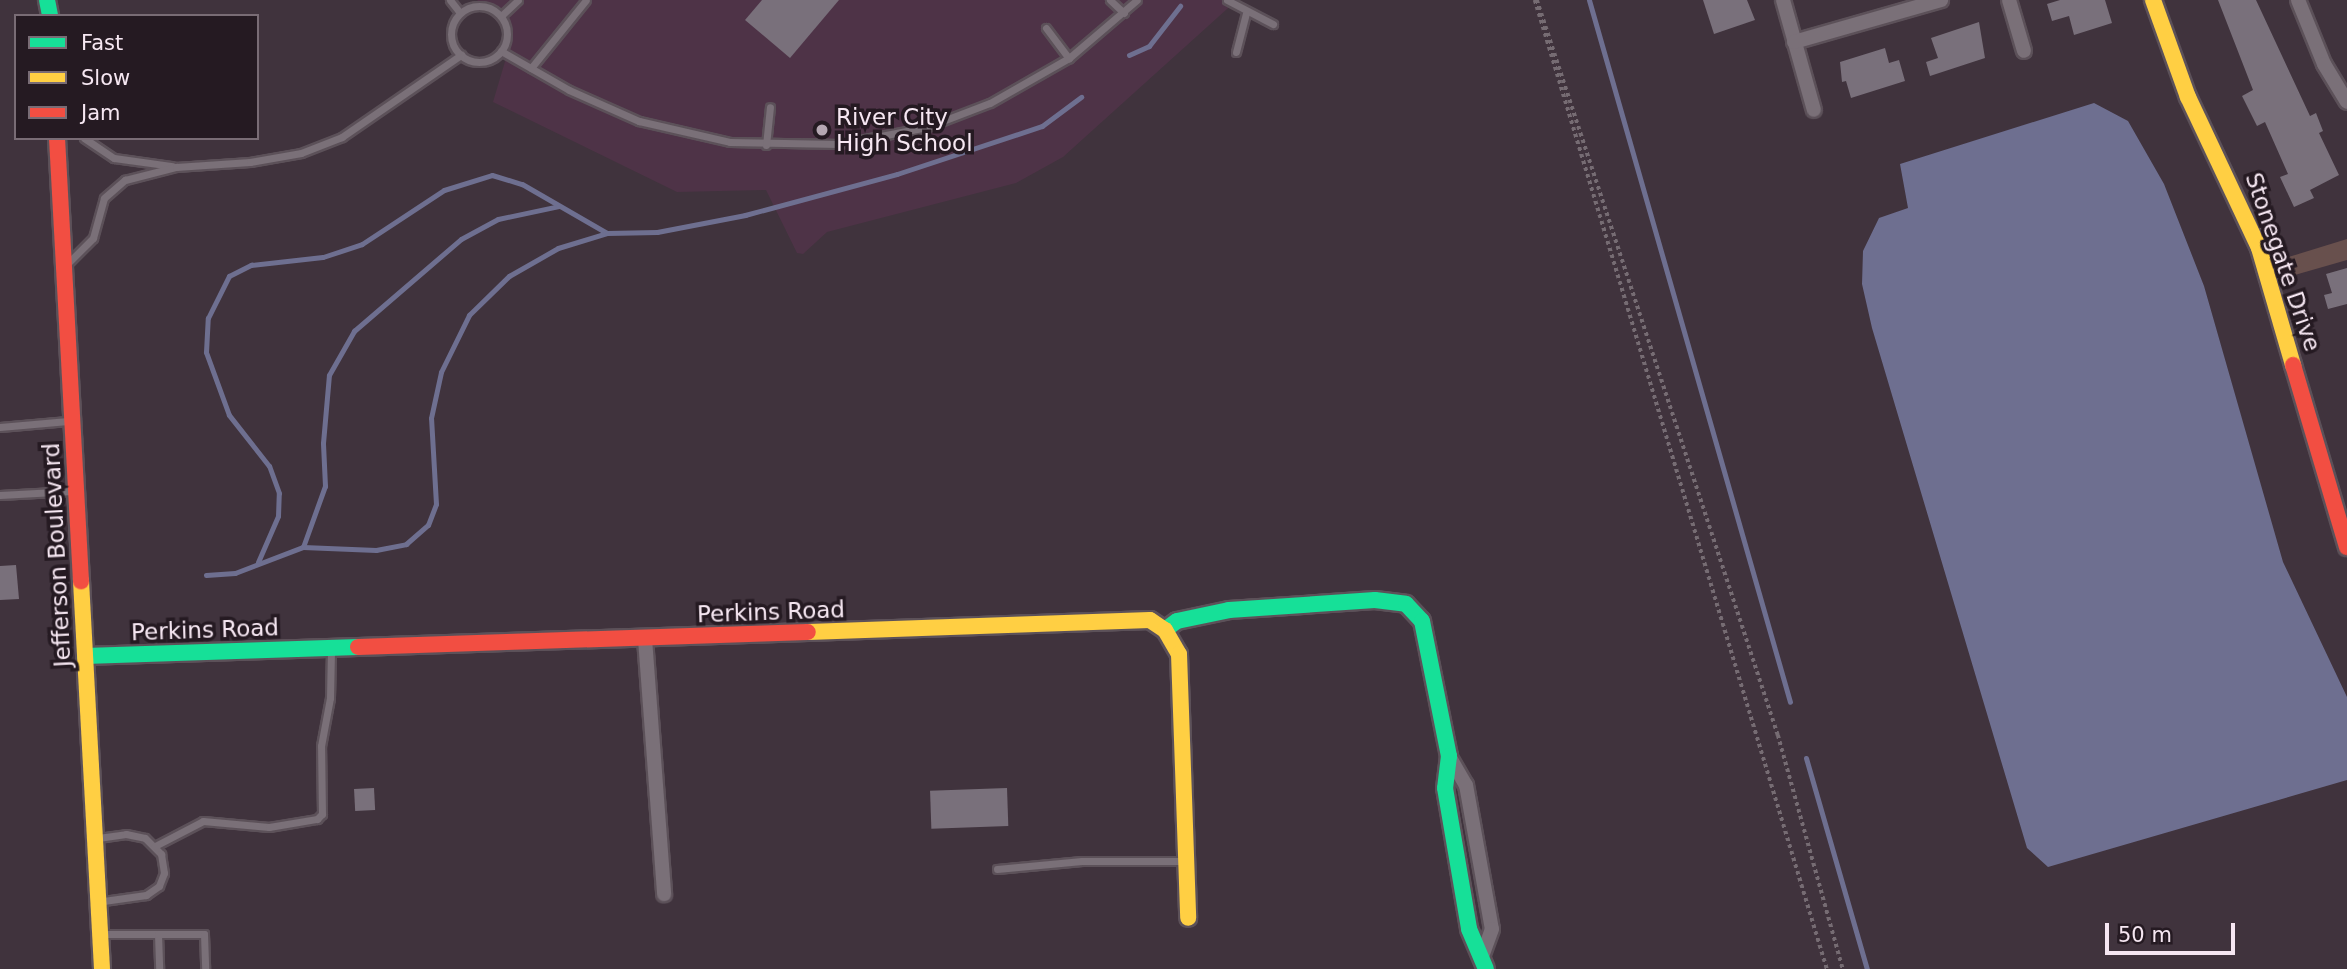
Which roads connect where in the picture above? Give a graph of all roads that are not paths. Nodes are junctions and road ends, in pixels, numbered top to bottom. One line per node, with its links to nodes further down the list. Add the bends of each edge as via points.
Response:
1 (450, 0): 13 (lane)
2 (518, 0): 16 (lane)
3 (586, 0): 25 (lane)
4 (1110, 0): 14 (lane)
5 (1137, 0): 14 (lane)
6 (1227, 0): 15 (lane)
7 (1783, 0): 19 (street)
8 (1941, 0): 19 (street)
9 (2009, 0): 22 (street)
10 (2153, 0): 38 (street, Stonegate Drive, via 2188,97 2259,248)
11 (2298, 0): 26 (street, via 2324,64)
12 (472, 3): 13 (lane); 16 (lane)
13 (460, 13): 23 (lane, via 451,39)
14 (1124, 13): 24 (lane)
15 (1246, 13): 17 (lane); 21 (lane)
16 (502, 16): 20 (lane, via 508,34)
17 (1273, 24)
18 (1045, 28): 24 (lane)
19 (1794, 42): 28 (street)
20 (502, 51): 23 (lane, via 477,62); 25 (lane)
21 (1236, 51)
22 (2024, 51)
23 (461, 55): 32 (lane, via 351,131 301,153)
24 (1069, 58): 31 (lane, via 990,103 926,127 839,144)
25 (531, 68): 31 (lane, via 639,121 698,136)
26 (2347, 102)
27 (770, 107): 31 (lane)
28 (1814, 110)
29 (57, 140): 33 (street, Jefferson Boulevard)
30 (87, 140): 32 (lane, via 114,158)
31 (766, 145)
32 (176, 167): 33 (lane, via 136,176 111,189 99,211 93,238)
33 (64, 268): 34 (street, Jefferson Boulevard)
34 (72, 421): 35 (lane); 36 (street, Jefferson Boulevard)
35 (0, 427)
36 (76, 491): 37 (lane); 42 (street, Jefferson Boulevard)
37 (0, 495)
38 (2347, 547)
39 (1165, 630): 40 (street, Perkins Road, via 1150,620); 45 (street, via 1179,654); 52 (street, via 1177,621 1229,610 1375,600 1406,604 1422,621 1449,756 1445,788 1469,929)
40 (645, 639): 41 (street, Perkins Road); 47 (street)
41 (331, 649): 42 (street, Perkins Road); 44 (lane, via 330,698 321,746 322,814 317,819 269,827 203,821)
42 (85, 656): 43 (street, Jefferson Boulevard)
43 (95, 839): 44 (lane, via 126,834); 48 (street, Jefferson Boulevard)
44 (155, 846): 48 (lane, via 164,873 159,886 146,895)
45 (1186, 861): 46 (lane); 49 (street)
46 (997, 869)
47 (664, 894)
48 (98, 902): 50 (street, Jefferson Boulevard)
49 (1188, 918)
50 (100, 934): 51 (lane); 53 (street, Jefferson Boulevard)
51 (158, 934): 54 (lane); 55 (lane, via 204,934)
52 (1485, 962)
53 (102, 969)
54 (159, 969)
55 (205, 969)

